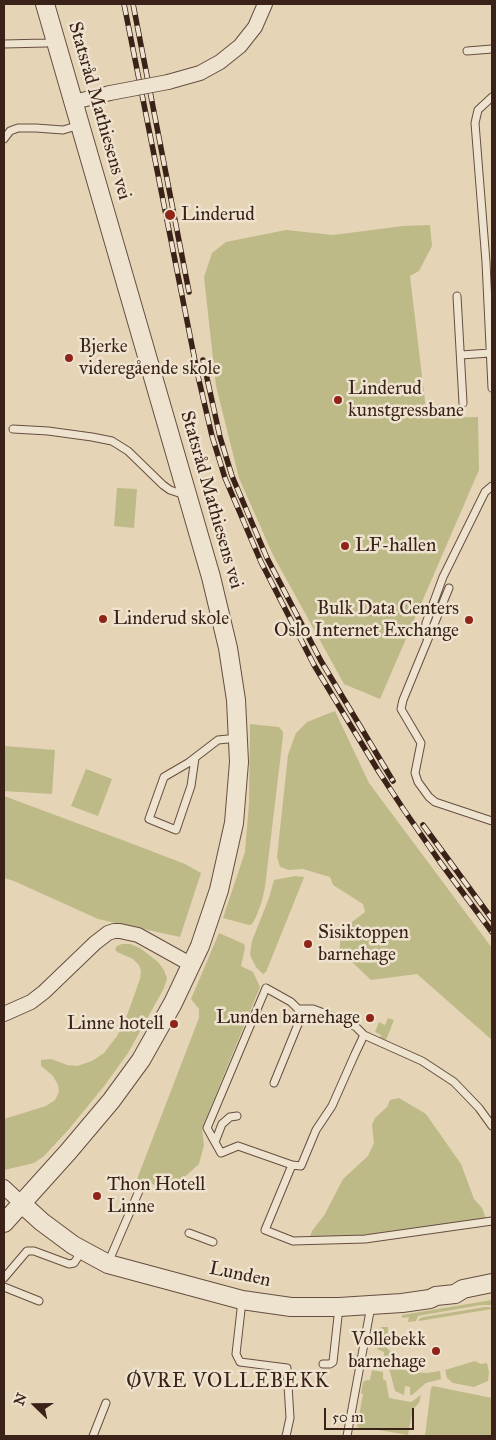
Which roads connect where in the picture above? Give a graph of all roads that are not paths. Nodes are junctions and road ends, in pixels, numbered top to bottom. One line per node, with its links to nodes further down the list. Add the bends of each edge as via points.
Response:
1 (46, 4): 3 (street, Statsråd Mathiesens vei)
2 (265, 4): 8 (street, bridge, via 255,27 240,46 200,73)
3 (56, 40): 4 (lane); 8 (street, Statsråd Mathiesens vei)
4 (4, 44)
5 (492, 49): 6 (lane)
6 (467, 51)
7 (492, 97): 12 (lane, via 478,110 475,124)
8 (74, 102): 9 (street, Statsråd Mathiesens vei)
9 (81, 125): 10 (lane, via 64,130 18,128 10,131); 18 (street, Statsråd Mathiesens vei)
10 (4, 139)
11 (457, 296): 13 (lane)
12 (490, 353): 13 (lane); 14 (lane)
13 (461, 355): 15 (lane)
14 (492, 388)
15 (463, 403)
16 (13, 429): 18 (lane, via 112,441 128,451 163,485)
17 (492, 486): 20 (lane, via 485,492 443,577 426,623)
18 (188, 495): 21 (street, Statsråd Mathiesens vei, via 228,648)
19 (449, 588): 20 (lane)
20 (428, 640): 23 (lane, via 401,709 421,743 415,773 418,782 435,802)
21 (239, 738): 22 (lane, via 218,740); 24 (street, Statsråd Mathiesens vei, via 238,785 230,847 214,907)
22 (195, 758): 22 (lane, via 164,777 148,819 176,830 191,786)
23 (492, 821)
24 (192, 965): 26 (street, via 138,935 114,931 101,937 31,1002); 35 (street, Statsråd Mathiesens vei, via 160,1028 125,1082)
25 (298, 1009): 27 (lane, via 313,1009 329,1015 356,1027); 28 (lane, via 301,1017); 31 (lane, via 283,996 266,988 207,1128)
26 (4, 1014)
27 (364, 1035): 30 (lane, via 422,1061 454,1082); 32 (lane, via 301,1166)
28 (274, 1083)
29 (237, 1116): 31 (lane, via 222,1124)
30 (492, 1126)
31 (215, 1142): 32 (lane, via 221,1152 238,1146)
32 (292, 1165): 36 (lane, via 265,1230 293,1241 365,1239)
33 (142, 1184): 41 (lane)
34 (4, 1187): 35 (street, Lunden)
35 (22, 1203): 37 (street, Statsråd Mathiesens vei); 40 (street, Lunden)
36 (492, 1220)
37 (4, 1223)
38 (189, 1232): 39 (lane)
39 (213, 1242)
40 (82, 1250): 41 (street, Lunden); 42 (lane, via 74,1263 69,1264 27,1251)
41 (108, 1264): 45 (street, Lunden)
42 (4, 1278)
43 (492, 1283): 47 (street, Lunden, via 430,1299)
44 (4, 1287): 46 (lane)
45 (242, 1300): 48 (street, Lunden, via 291,1307); 52 (lane, via 236,1354 240,1362 287,1368 290,1418)
46 (39, 1301)
47 (371, 1305): 48 (street, Lunden); 53 (lane)
48 (339, 1307): 49 (lane, via 333,1362)
49 (327, 1366)
50 (106, 1403): 51 (lane)
51 (94, 1436)
52 (286, 1436)
53 (347, 1436)

